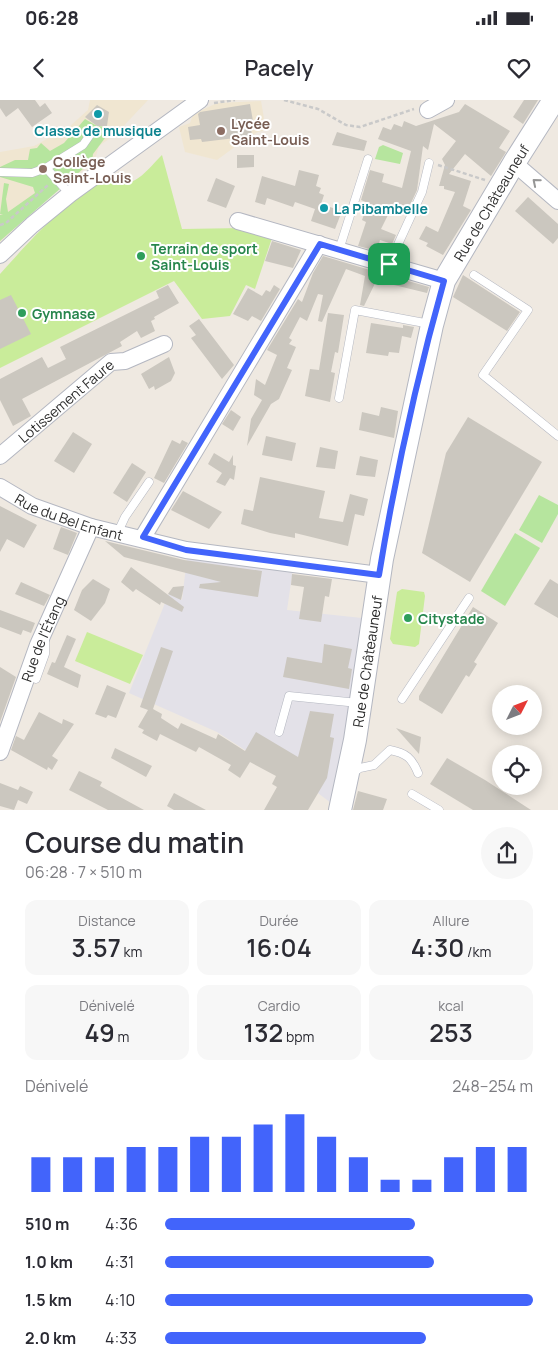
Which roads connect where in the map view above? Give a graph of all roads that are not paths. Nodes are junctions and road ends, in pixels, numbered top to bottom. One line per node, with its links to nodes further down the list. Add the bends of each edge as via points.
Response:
1 (200, 100): 11 (street)
2 (446, 100): 4 (street)
3 (554, 100): 7 (main road, Rue de Châteauneuf)
4 (428, 110)
5 (92, 132): 9 (lane, via 83,145)
6 (368, 159): 15 (lane)
7 (514, 163): 12 (street, one-way to 7); 19 (main road, Rue de Châteauneuf)
8 (429, 164): 17 (lane, via 422,192)
9 (46, 168): 10 (lane, via 32,172); 11 (lane)
10 (0, 172)
11 (70, 194): 16 (street)
12 (558, 201)
13 (238, 221): 14 (street)
14 (320, 244): 15 (street); 29 (street)
15 (339, 250): 17 (street)
16 (0, 255)
17 (389, 264): 19 (street)
18 (474, 275): 23 (lane, via 528,310 483,375)
19 (444, 281): 20 (main road, Rue de Châteauneuf)
20 (432, 324): 22 (lane, via 355,310); 30 (main road, Rue de Châteauneuf)
21 (164, 344): 24 (street, Lotissement Faure, via 125,361 111,362)
22 (339, 398)
23 (558, 436)
24 (0, 456)
25 (149, 482): 28 (lane)
26 (0, 487): 27 (street, Rue du Bel Enfant, via 32,506)
27 (91, 526): 28 (street, Rue du Bel Enfant); 32 (street, Rue de l'Étang)
28 (118, 532): 29 (street, Rue du Bel Enfant)
29 (143, 537): 30 (street, Rue du Bel Enfant, via 186,550)
30 (379, 575): 35 (main road, Rue de Châteauneuf)
31 (469, 598): 34 (lane)
32 (42, 634): 33 (lane, via 45,654); 37 (street, Rue de l'Étang)
33 (36, 679)
34 (402, 699)
35 (360, 704): 36 (lane, via 289,696); 39 (main road, Rue de Châteauneuf)
36 (278, 732)
37 (0, 752)
38 (418, 773): 39 (lane, via 413,760 403,752 390,750 374,765 360,768)
39 (348, 776): 41 (main road, Rue de Châteauneuf)
40 (412, 794): 42 (lane)
41 (340, 810)
42 (439, 810)

